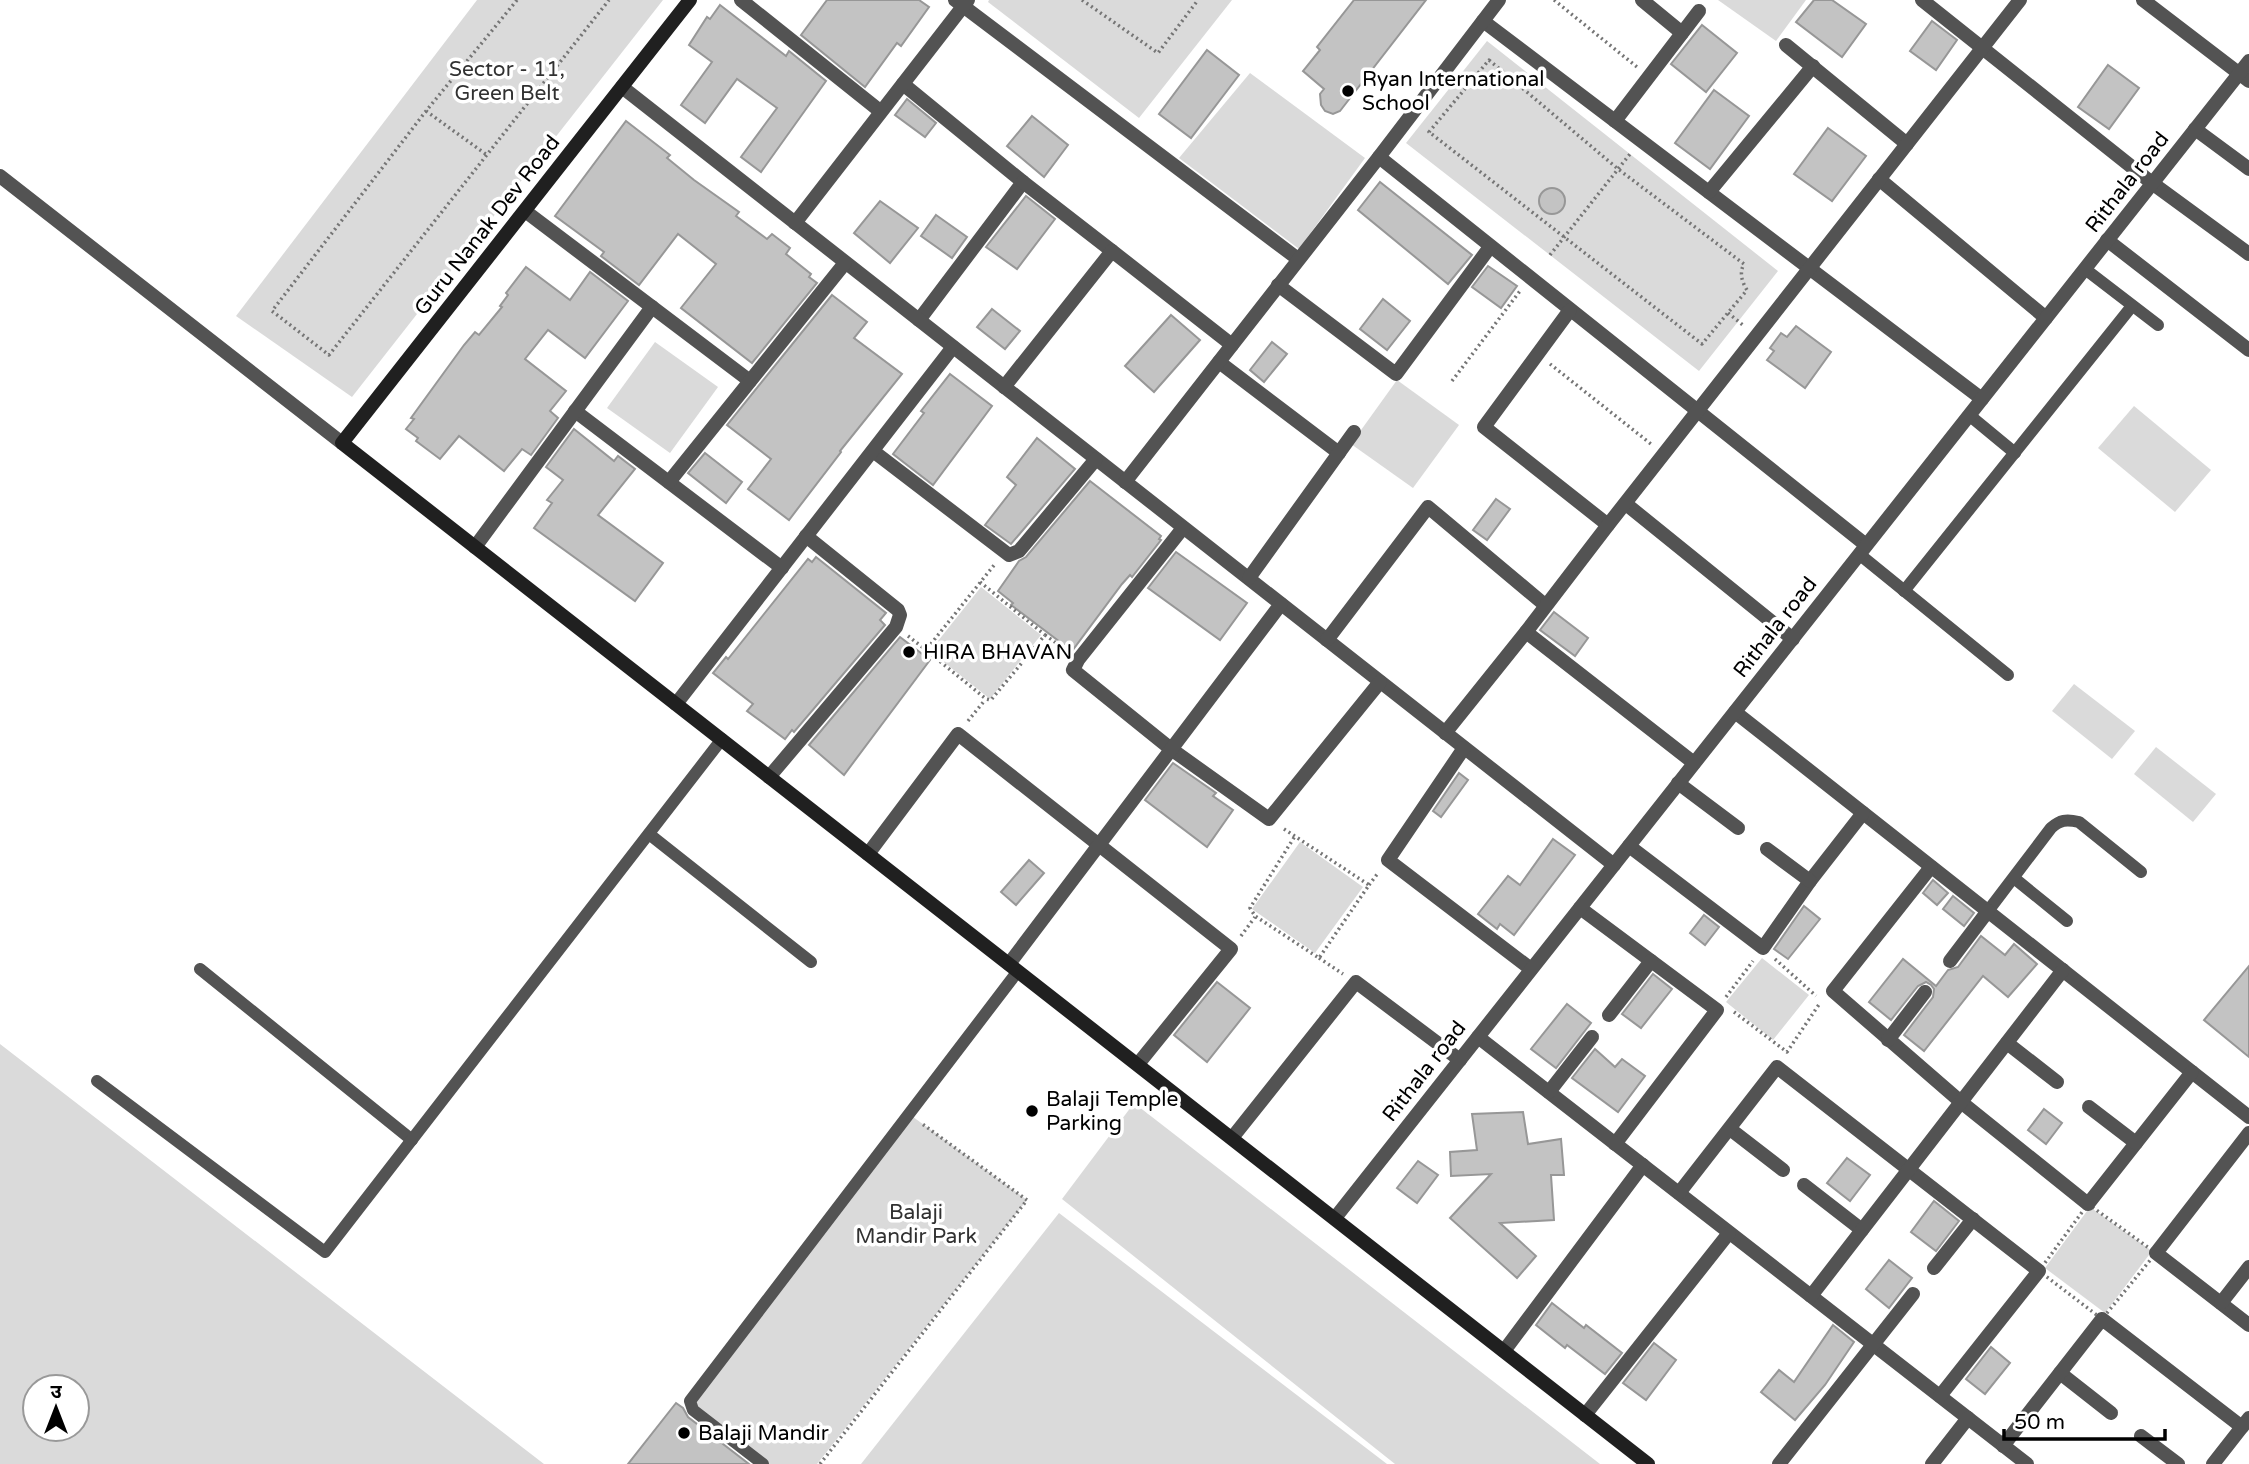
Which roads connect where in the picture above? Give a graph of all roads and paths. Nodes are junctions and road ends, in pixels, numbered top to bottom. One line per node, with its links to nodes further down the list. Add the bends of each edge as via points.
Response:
1 (517, 0): 25 (path)
2 (609, 0): 31 (path)
3 (690, 0): 24 (street, Guru Nanak Dev Road)
4 (741, 0): 26 (street)
5 (1082, 0): 6 (path, via 1158,53)
6 (1198, 0)
7 (1499, 0): 15 (street)
8 (1554, 0): 21 (path)
9 (1642, 0): 16 (street)
10 (1922, 0): 18 (street)
11 (2020, 0): 18 (street)
12 (2143, 0): 22 (street)
13 (962, 2): 23 (street); 48 (street)
14 (1699, 11): 16 (street)
15 (1483, 22): 27 (street); 32 (street)
16 (1682, 33): 21 (street)
17 (1786, 45): 20 (street)
18 (1982, 48): 29 (street); 38 (street)
19 (2249, 61): 22 (street, Rithala road)
20 (1813, 66): 29 (street); 39 (street)
21 (1649, 77): 27 (street)
22 (2244, 77): 28 (street, Rithala road)
23 (903, 84): 26 (street); 37 (street)
24 (622, 87): 40 (street, Guru Nanak Dev Road); 41 (street)
25 (426, 111): 31 (path); 31 (path, via 272,311 329,355)
26 (880, 111): 41 (street)
27 (1615, 121): 39 (street)
28 (2195, 129): 34 (street); 38 (street, Rithala road)
29 (1907, 144): 36 (street)
30 (1630, 154): 33 (path)
31 (486, 155)
32 (1379, 157): 44 (street); 48 (street)
33 (1618, 169): 42 (path); 42 (path, via 1744,264 1741,278 1747,290 1702,344); 42 (path, via 1489,60 1429,132)
34 (2249, 169)
35 (0, 176): 73 (street)
36 (1879, 179): 50 (street); 57 (street)
37 (1023, 182): 45 (street); 58 (street)
38 (2152, 183): 43 (street, Rithala road); 46 (street)
39 (1709, 192): 50 (street)
40 (524, 211): 55 (street); 73 (street, Guru Nanak Dev Road)
41 (795, 223): 49 (street)
42 (1564, 237): 47 (path)
43 (2107, 240): 51 (street, Rithala road); 62 (street)
44 (1490, 247): 52 (street); 53 (street, via 1396,374)
45 (1112, 251): 60 (street); 67 (street)
46 (2249, 254)
47 (1550, 255)
48 (1298, 259): 53 (street)
49 (845, 263): 58 (street); 66 (street)
50 (1810, 268): 68 (street); 70 (street)
51 (2085, 269): 54 (lane); 57 (street, Rithala road)
52 (1529, 278): 56 (street); 65 (path)
53 (1278, 285): 60 (street)
54 (2132, 306): 59 (lane); 76 (lane)
55 (652, 307): 66 (street); 69 (street)
56 (1570, 310): 63 (street); 70 (street)
57 (2046, 318): 68 (street, Rithala road)
58 (919, 320): 61 (street)
59 (2158, 325)
60 (1232, 345): 64 (street)
61 (953, 347): 67 (street); 74 (street)
62 (2249, 350)
63 (1538, 354): 77 (path); 82 (street, via 1484,427)
64 (1219, 362): 75 (street); 80 (street)
65 (1452, 381)
66 (750, 382): 79 (street)
67 (1004, 387): 78 (street)
68 (1982, 398): 71 (street, Rithala road)
69 (575, 411): 79 (street); 85 (street)
70 (1697, 411): 77 (street); 86 (street)
71 (1969, 415): 76 (lane); 86 (street, Rithala road)
72 (1354, 432): 75 (street)
73 (342, 443): 85 (street)
74 (873, 451): 84 (street); 87 (street)
75 (1339, 453): 89 (street)
76 (2015, 453): 91 (lane)
77 (1664, 454): 81 (street)
78 (1096, 459): 80 (street); 87 (street, via 1018,551)
79 (669, 482): 88 (street)
80 (1125, 482): 83 (street)
81 (1626, 504): 82 (street); 96 (street)
82 (1608, 525): 93 (street)
83 (1184, 528): 89 (street); 98 (street)
84 (806, 537): 88 (street); 110 (street, via 900,615 896,627)
85 (475, 547): 102 (street)
86 (1863, 550): 91 (lane); 96 (street, Rithala road)
87 (1004, 553): 90 (path)
88 (782, 568): 102 (street)
89 (1249, 578): 92 (street)
90 (980, 582): 95 (path); 101 (path, via 926,650)
91 (1904, 591): 99 (lane)
92 (1281, 604): 97 (street); 108 (street)
93 (1545, 606): 94 (street); 97 (street, via 1428,507)
94 (1526, 632): 104 (street); 109 (street)
95 (1045, 635): 98 (path); 101 (path, via 993,699)
96 (1793, 639): 103 (street, Rithala road)
97 (1327, 640): 100 (street)
98 (1079, 660): 108 (street, via 1073,667 1076,673)
99 (2008, 675)
100 (1380, 682): 104 (street); 108 (street, via 1269,818)
101 (986, 699): 105 (path)
102 (676, 704): 106 (street)
103 (1735, 712): 109 (street, Rithala road); 112 (street)
104 (1445, 733): 107 (street)
105 (958, 734): 115 (street); 118 (street)
106 (722, 739): 110 (street); 114 (lane)
107 (1464, 748): 119 (street); 136 (street, via 1388,860)
108 (1171, 749): 115 (street)
109 (1695, 763): 111 (street, Rithala road)
110 (769, 777): 118 (street)
111 (1678, 783): 113 (street); 116 (street, Rithala road)
112 (1863, 813): 120 (street); 123 (street)
113 (1738, 828)
114 (649, 834): 133 (lane); 160 (lane)
115 (1098, 846): 129 (street); 134 (street)
116 (1629, 846): 119 (street, Rithala road); 128 (street)
117 (1767, 849): 123 (street)
118 (868, 854): 134 (street)
119 (1614, 866): 124 (street, Rithala road)
120 (1931, 867): 125 (street); 145 (street, via 1833,991)
121 (2141, 872): 122 (lane, via 2079,822 2068,820 2051,828)
122 (2014, 878): 125 (lane); 127 (lane)
123 (1810, 881): 128 (street)
124 (1580, 908): 131 (street); 136 (street, Rithala road)
125 (1989, 911): 132 (street); 137 (street)
126 (1255, 916): 129 (path); 130 (path); 130 (path, via 1251,904 1295,836 1369,885)
127 (2067, 921)
128 (1763, 948): 140 (path); 141 (path, via 1822,1001 1787,1052)
129 (1231, 949): 148 (street)
130 (1319, 958): 138 (path)
131 (1651, 961): 142 (street); 162 (street, via 1717,1010)
132 (1950, 961)
133 (811, 962)
134 (1013, 967): 148 (street); 155 (lane)
135 (200, 969): 160 (lane)
136 (1531, 969): 143 (street, Rithala road)
137 (2063, 970): 146 (street); 149 (street)
138 (1356, 982): 147 (street); 159 (street)
139 (1926, 992): 145 (street)
140 (1721, 1002)
141 (1732, 1011)
142 (1609, 1015)
143 (1478, 1037): 147 (street, Rithala road); 152 (street)
144 (1592, 1037): 152 (street)
145 (1888, 1040): 153 (street)
146 (2007, 1043): 151 (street); 153 (street)
147 (1460, 1060): 169 (street, Rithala road)
148 (1138, 1064): 159 (street)
149 (2192, 1072): 156 (street); 161 (street)
150 (97, 1081): 160 (lane, via 325,1252)
151 (2057, 1082)
152 (1549, 1092): 162 (street)
153 (1961, 1102): 165 (street); 168 (street)
154 (2090, 1107): 161 (street)
155 (909, 1114): 192 (lane, via 690,1401 693,1410); 193 (path, via 1027,1200)
156 (2249, 1117)
157 (1730, 1129): 164 (street); 165 (street, via 1777,1067); 167 (street)
158 (2249, 1133): 173 (street)
159 (1232, 1138): 169 (street)
160 (412, 1140)
161 (2136, 1143): 168 (street)
162 (1615, 1144): 163 (street)
163 (1643, 1165): 167 (street); 183 (street)
164 (1783, 1170)
165 (1909, 1170): 170 (street); 171 (street)
166 (1804, 1185): 171 (street)
167 (1679, 1193): 172 (street)
168 (2088, 1204): 173 (path); 176 (path)
169 (1335, 1218): 183 (street)
170 (1972, 1219): 175 (street); 176 (street)
171 (1862, 1230): 178 (street)
172 (1729, 1233): 178 (street); 187 (street)
173 (2156, 1253): 179 (street); 180 (path)
174 (2249, 1267): 179 (street)
175 (1934, 1268)
176 (2039, 1271): 180 (path); 185 (street)
177 (1913, 1294): 182 (street)
178 (1811, 1296): 182 (street)
179 (2221, 1303): 181 (street)
180 (2102, 1319): 184 (street); 189 (street)
181 (2249, 1325)
182 (1873, 1345): 185 (street); 195 (street)
183 (1504, 1351): 187 (street)
184 (2060, 1373): 186 (street); 191 (street)
185 (1940, 1396): 188 (street)
186 (2111, 1413)
187 (1585, 1415): 194 (street)
188 (1968, 1418): 191 (street); 196 (street)
189 (2245, 1422): 199 (street)
190 (2141, 1436): 198 (street)
191 (2003, 1446): 197 (street)
192 (763, 1464)
193 (820, 1464)
194 (1648, 1464)
195 (1779, 1464)
196 (1932, 1464)
197 (2026, 1464)
198 (2178, 1464)
199 (2213, 1464)

